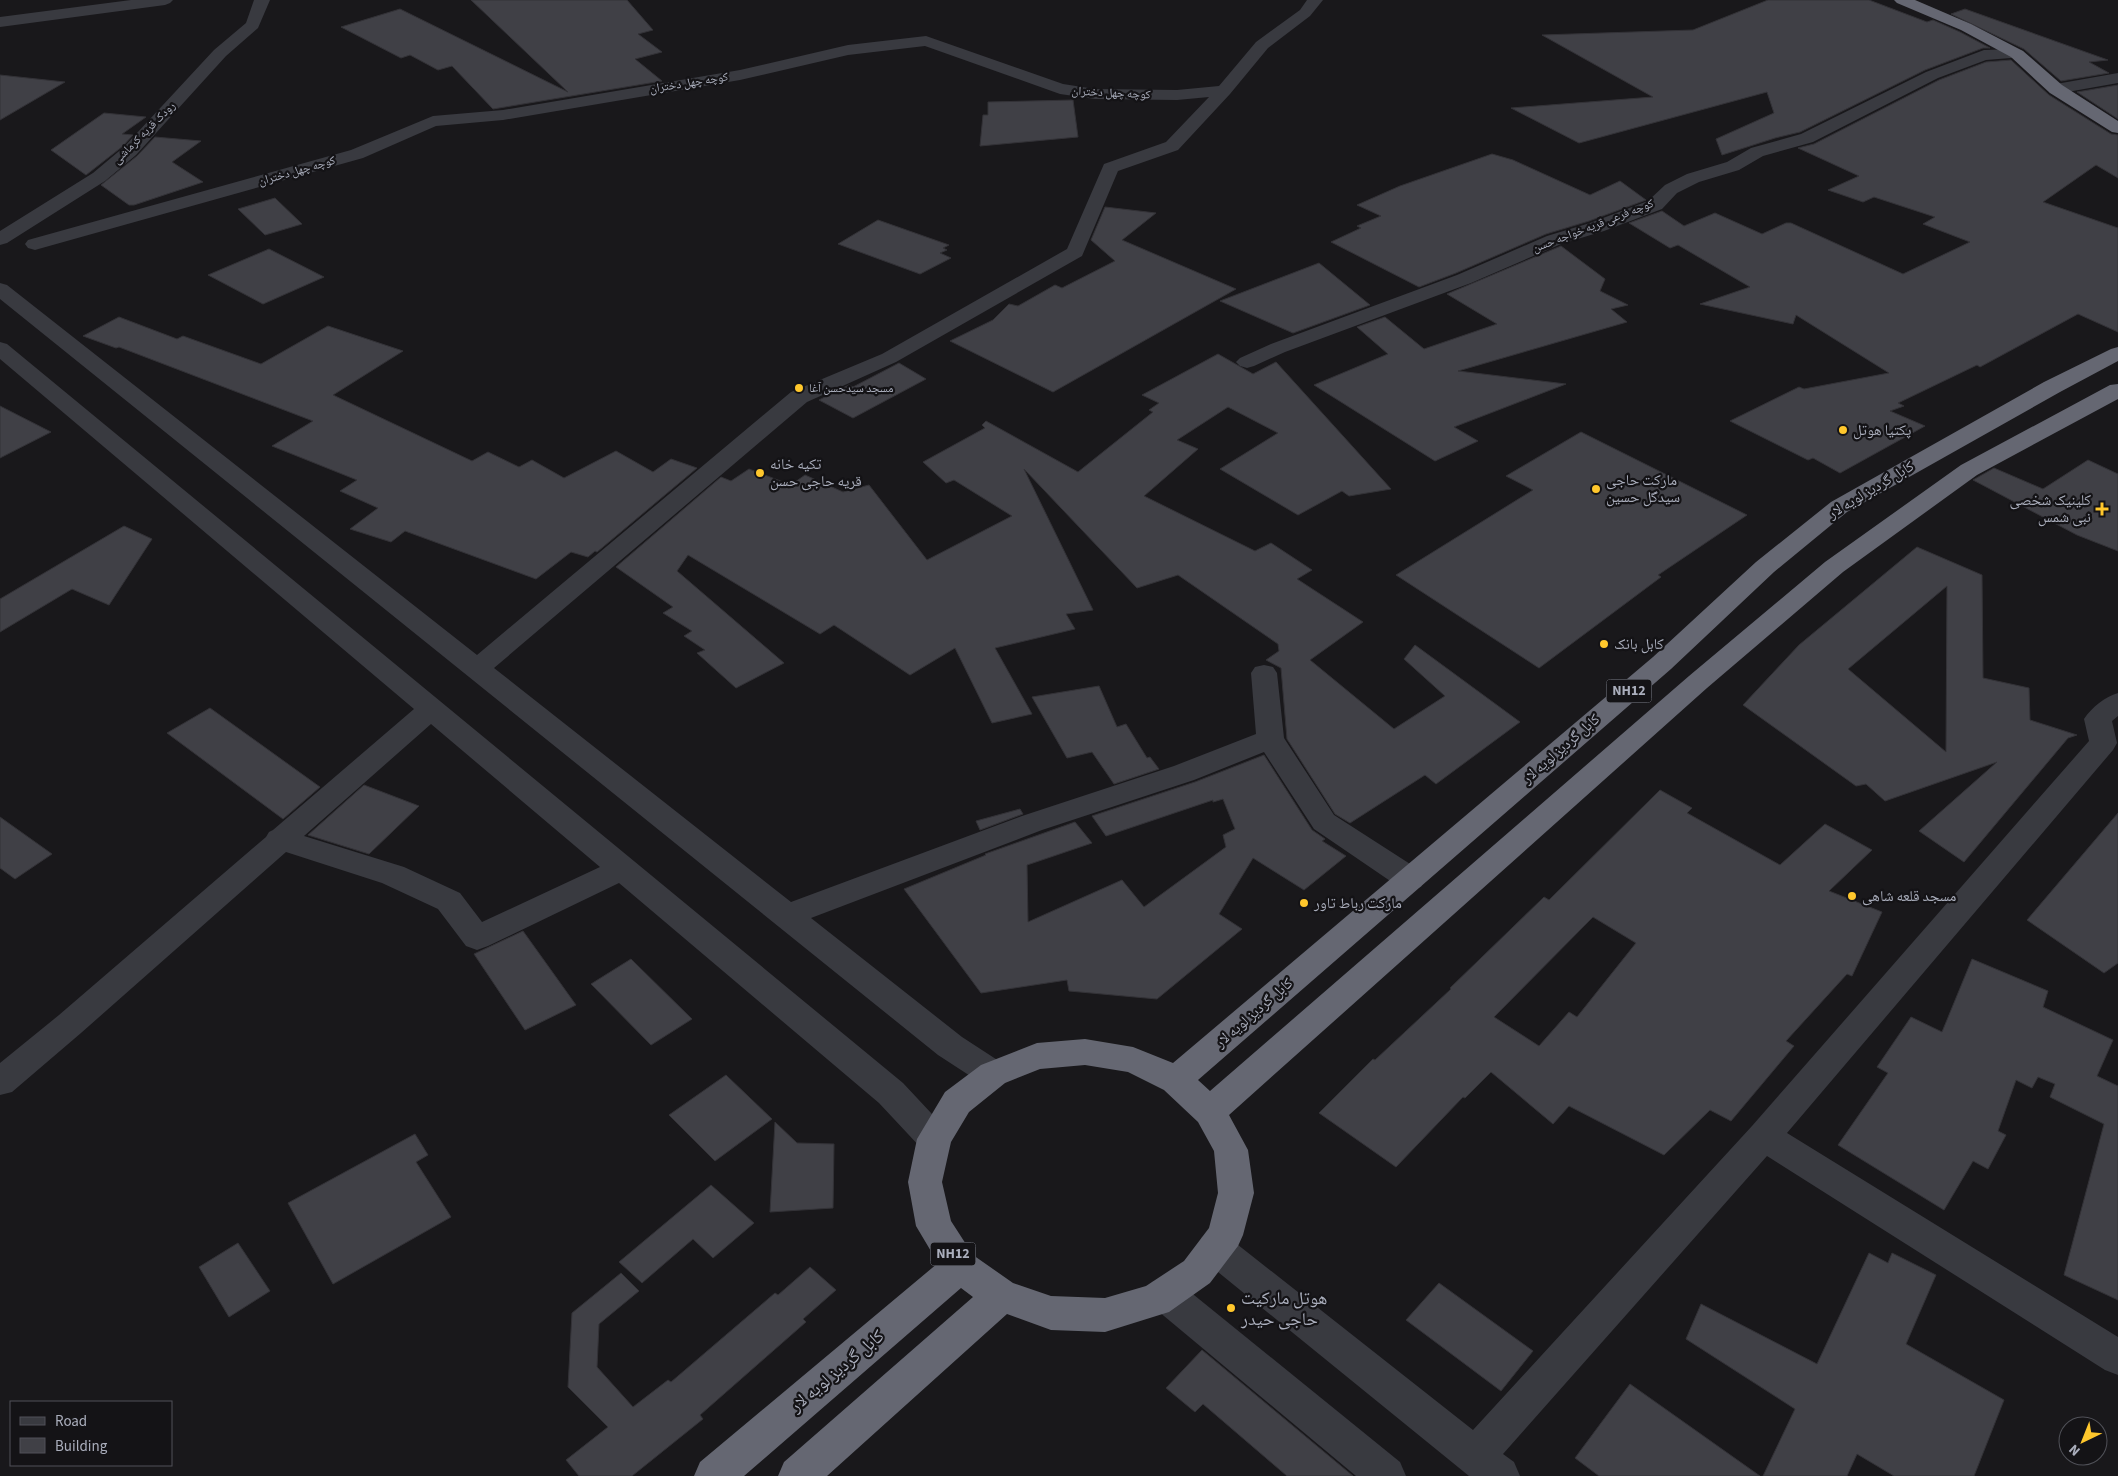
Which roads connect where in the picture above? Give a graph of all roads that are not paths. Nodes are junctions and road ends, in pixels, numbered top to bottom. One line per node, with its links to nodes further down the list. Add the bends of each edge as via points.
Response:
1 (165, 0): 5 (street)
2 (262, 0): 11 (street, رودک قریه کرماشی, via 253,25 220,53 130,151 100,177)
3 (1315, 0): 9 (street, via 1305,13 1262,45)
4 (1902, 0): 6 (highway, via 1966,27)
5 (0, 22)
6 (2017, 54): 8 (highway); 16 (street, کوچه فرعی قریه خواجه حسن, via 1984,55 1932,75 1807,138 1757,152 1733,166 1693,178 1671,189 1655,205 1554,240 1464,279)
7 (2118, 78): 8 (street)
8 (2056, 89): 10 (highway)
9 (1224, 90): 12 (street, کوچه چهل دختران, via 1177,95 1095,94 1060,90 926,41 848,50 740,75 503,115 432,121 357,154); 18 (street, via 1172,146 1110,168 1075,252 889,358 799,397)
10 (2118, 128)
11 (0, 239)
12 (35, 244)
13 (0, 289): 18 (street)
14 (0, 348): 21 (street)
15 (2118, 352): 25 (highway, کابل گردیز لویه لار / NH12, via 1839,507 1765,567 1662,663)
16 (1247, 362)
17 (2118, 390): 30 (highway, NH12, via 1969,470 1834,567 1698,682)
18 (476, 669): 26 (street)
19 (1264, 673): 22 (street)
20 (2118, 702): 31 (street, via 2098,719 2103,743)
21 (430, 709): 23 (street); 24 (street)
22 (1270, 739): 25 (street, via 1324,822); 26 (street, via 1184,773 1032,823)
23 (279, 839): 24 (street, via 393,875 449,901 477,938); 29 (street)
24 (622, 869): 32 (street, via 890,1093)
25 (1410, 879): 28 (highway, کابل گردیز لویه لار / NH12)
26 (786, 916): 27 (street, via 950,1046)
27 (993, 1074): 28 (highway, NH12, via 1037,1056 1085,1052 1133,1060); 32 (highway, NH12, via 957,1102)
28 (1176, 1080): 30 (highway, NH12)
29 (0, 1082)
30 (1210, 1112): 33 (highway, NH12, via 1231,1150 1236,1192 1225,1235)
31 (1764, 1136): 37 (street); 38 (street)
32 (934, 1139): 34 (highway, NH12, via 925,1182 934,1226)
33 (1215, 1248): 35 (highway, NH12, via 1197,1272); 38 (street)
34 (960, 1266): 36 (highway, NH12); 39 (highway, کابل گردیز لویه لار / NH12)
35 (1164, 1294): 36 (highway, NH12, via 1156,1300 1105,1314 1051,1313); 41 (street)
36 (1001, 1296): 40 (highway)
37 (2118, 1358)
38 (1487, 1466)
39 (714, 1476)
40 (798, 1476)
41 (1386, 1476)

